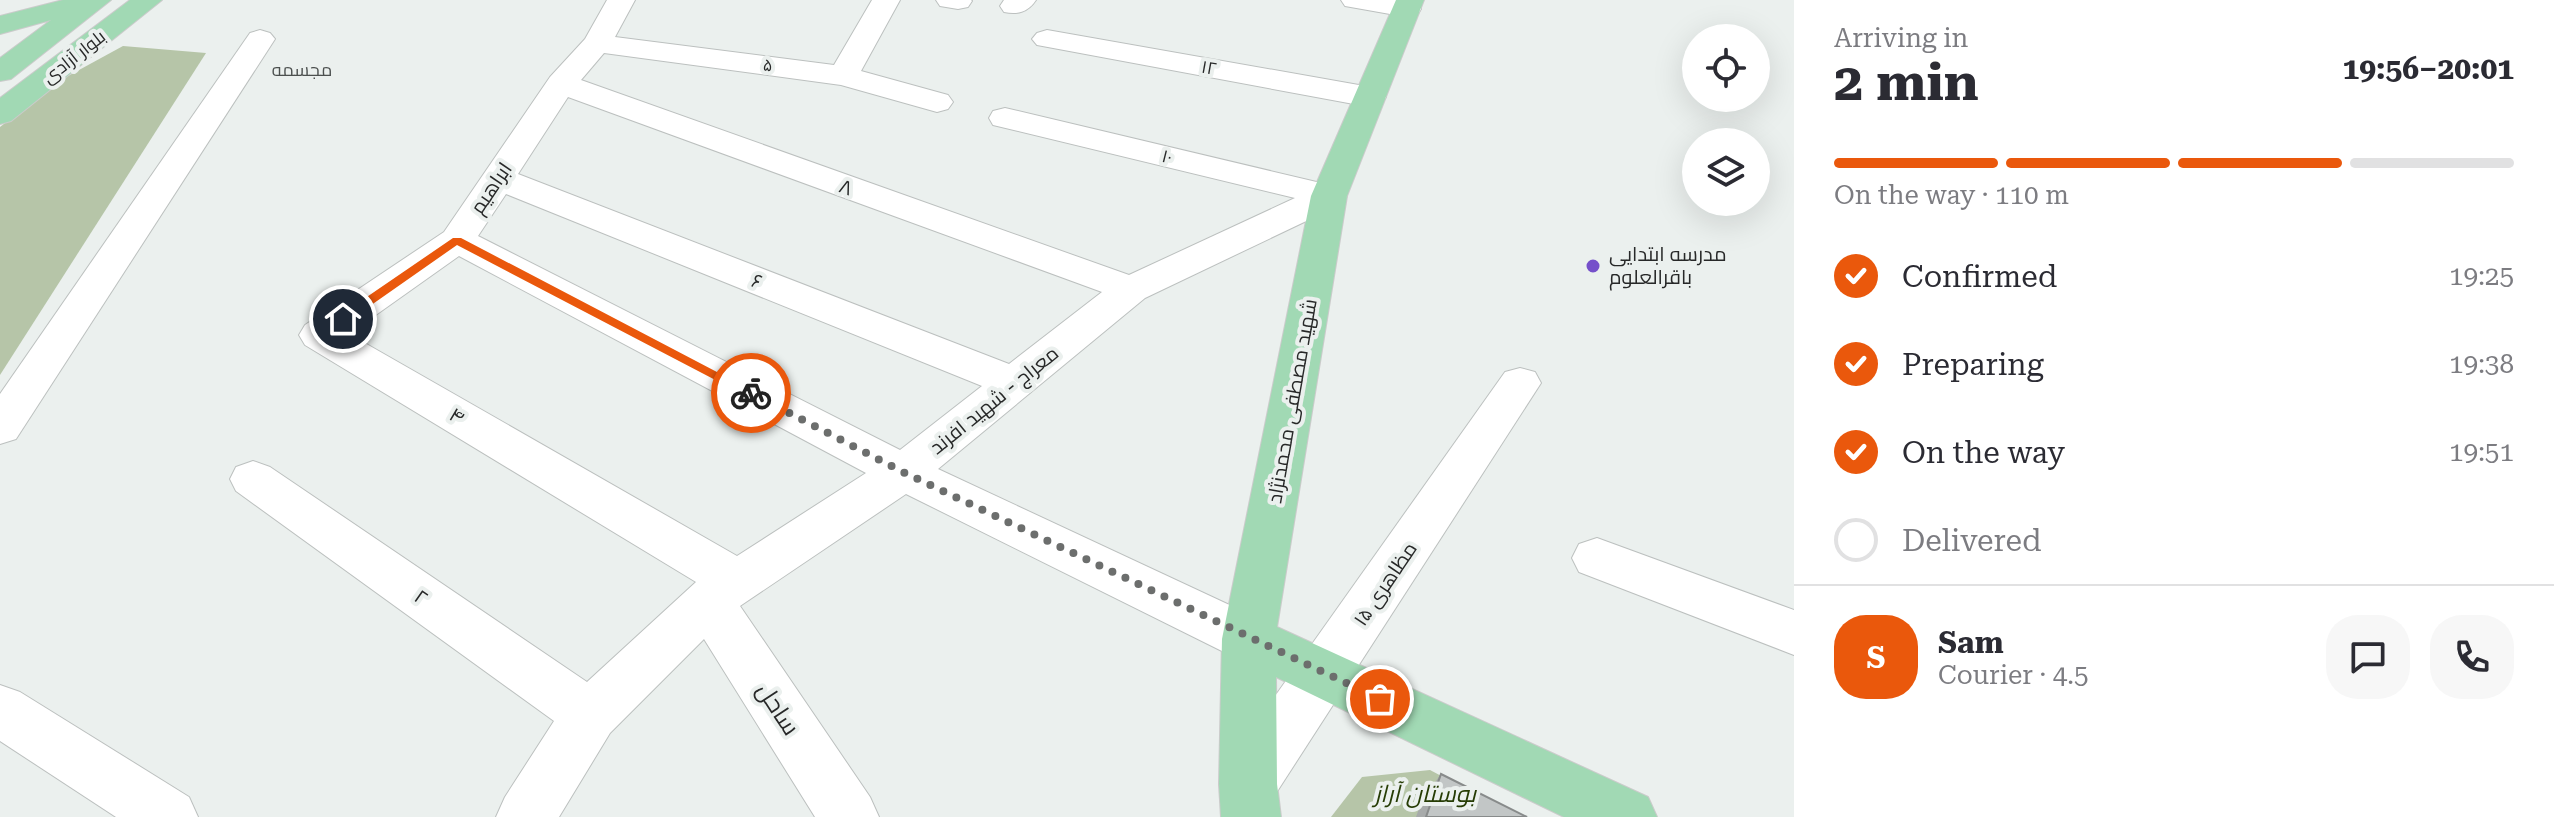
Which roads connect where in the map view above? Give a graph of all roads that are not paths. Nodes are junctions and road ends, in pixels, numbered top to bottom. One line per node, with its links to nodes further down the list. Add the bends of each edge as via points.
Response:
1 (96, 0): 7 (main road); 11 (main road, بلوار آزادی)
2 (148, 0): 16 (main road, بلوار آزادی)
3 (621, 0): 10 (street, ابراهیم)
4 (886, 0): 12 (street)
5 (1355, 0): 6 (street)
6 (1409, 4): 14 (main road, شهید مصطفی محمدنژاد)
7 (0, 25)
8 (260, 39): 24 (street)
9 (1047, 39): 14 (street, ۱۲)
10 (597, 43): 12 (street, ۵); 13 (street, ابراهیم)
11 (0, 72)
12 (843, 76): 15 (street, ۵)
13 (561, 84): 18 (street, ابراهیم); 21 (street, ۸)
14 (1370, 97): 19 (main road, شهید مصطفی محمدنژاد)
15 (937, 102)
16 (0, 114)
17 (1005, 118): 19 (street, ۱۰)
18 (497, 178): 20 (street, ابراهیم); 22 (street, ۶)
19 (1329, 196): 21 (street, معراج - شهید افرند); 30 (main road, شهید مصطفی محمدنژاد)
20 (457, 240): 25 (street); 28 (street, ۴, via 320,335)
21 (1131, 289): 22 (street, معراج - شهید افرند)
22 (1016, 383): 25 (street, معراج - شهید افرند)
23 (1520, 383): 31 (street, ۱۵ مظاهری)
24 (0, 428)
25 (903, 472): 28 (street, معراج - شهید افرند); 30 (street)
26 (253, 479): 33 (street, ۲)
27 (1597, 558): 29 (street)
28 (722, 591): 33 (street, معراج - شهید افرند); 37 (street, ساحل)
29 (1794, 633)
30 (1249, 639): 31 (main road); 34 (main road, شهید مصطفی محمدنژاد)
31 (1325, 673): 34 (street, ۱۵ مظاهری); 38 (main road)
32 (0, 710): 35 (street)
33 (590, 715): 36 (street, معراج - شهید افرند)
34 (1250, 800)
35 (168, 817)
36 (526, 817)
37 (849, 817)
38 (1627, 817)

